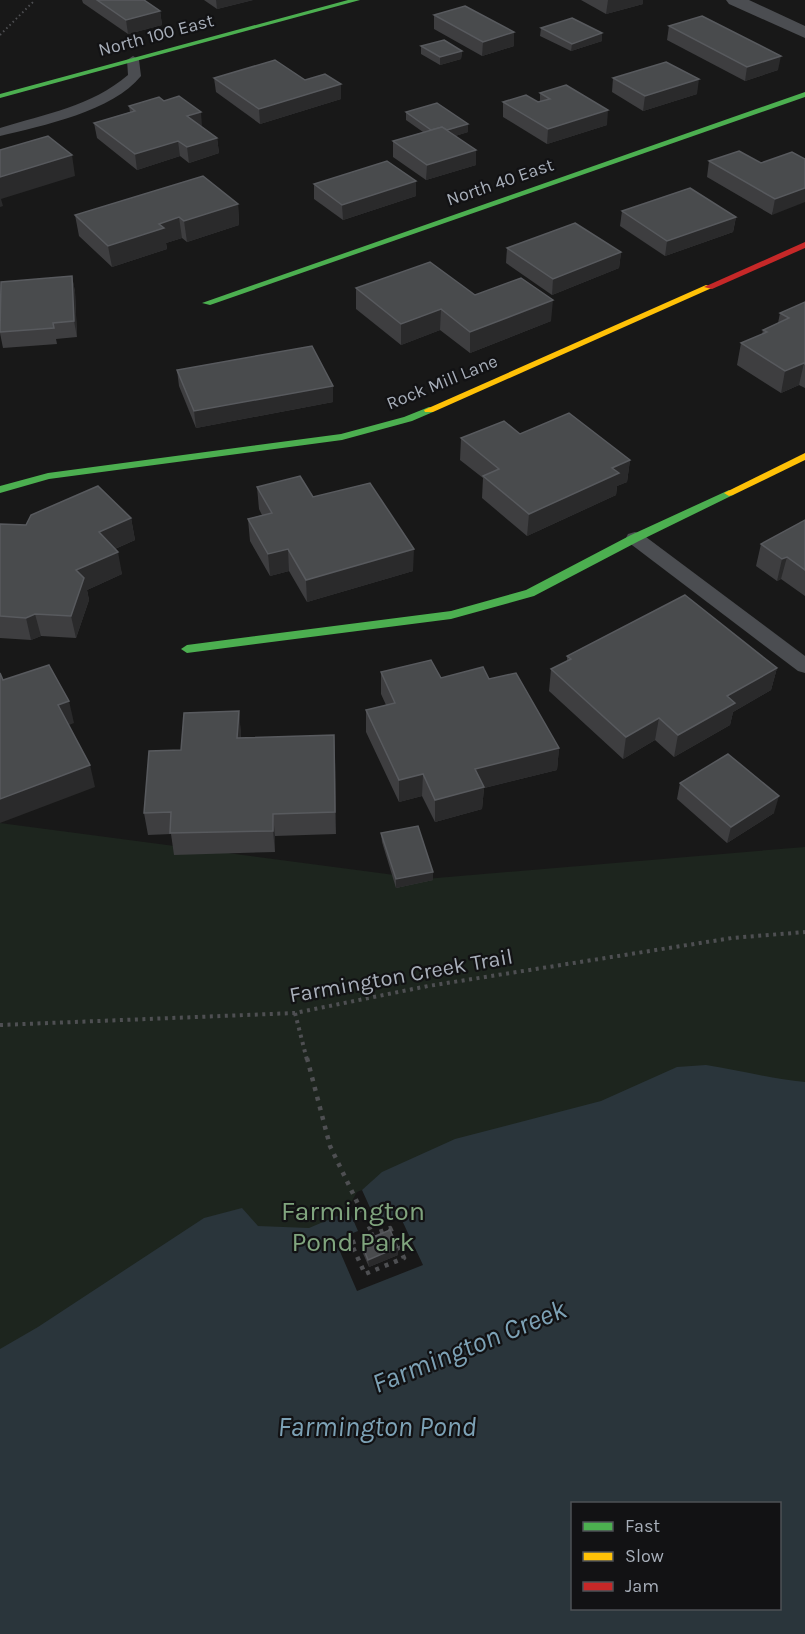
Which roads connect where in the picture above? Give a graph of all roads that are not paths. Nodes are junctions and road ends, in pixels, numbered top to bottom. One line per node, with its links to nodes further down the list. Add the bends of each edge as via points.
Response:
1 (356, 0): 4 (street, North 100 East)
2 (735, 0): 3 (street)
3 (805, 33)
4 (133, 60): 6 (street, North 100 East); 7 (lane, via 135,76 110,96)
5 (805, 94): 9 (street, North 40 East)
6 (0, 96)
7 (0, 132)
8 (805, 245): 11 (street, Rock Mill Lane, via 408,419 342,437 48,476)
9 (207, 303)
10 (805, 456): 12 (street)
11 (0, 490)
12 (635, 538): 13 (street, via 530,593 451,615); 14 (lane)
13 (188, 649)
14 (805, 666)

